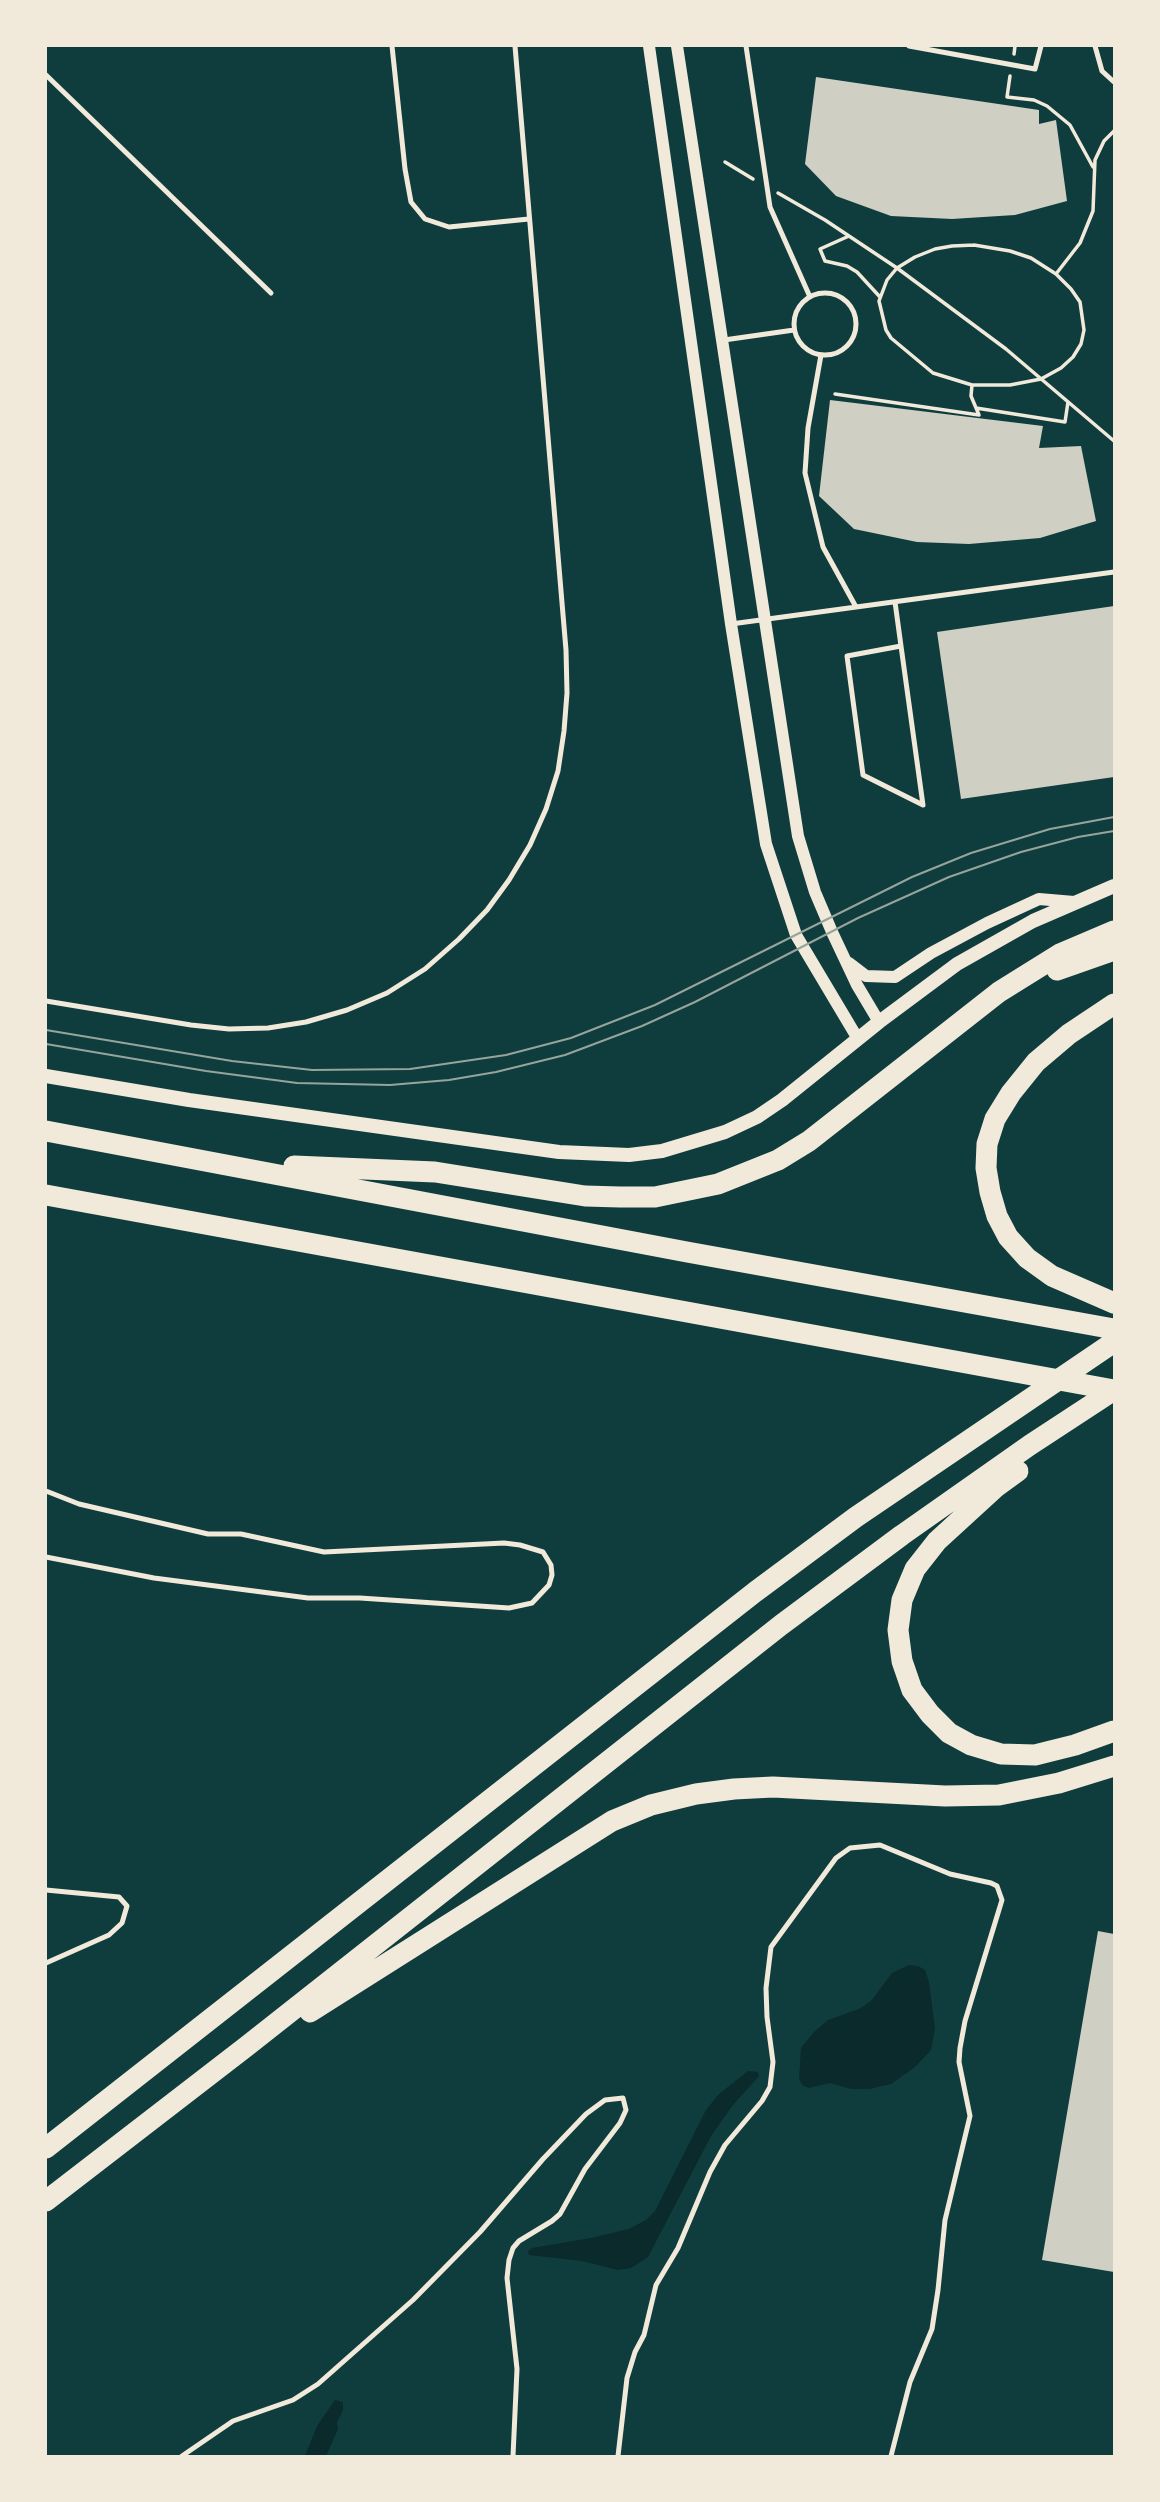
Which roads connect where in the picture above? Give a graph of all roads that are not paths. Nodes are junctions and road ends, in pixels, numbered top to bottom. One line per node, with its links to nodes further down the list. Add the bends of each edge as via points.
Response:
1 (392, 46): 11 (lane, via 411,202 425,219 449,227)
2 (514, 46): 11 (lane)
3 (649, 46): 21 (street)
4 (677, 46): 15 (street)
5 (746, 46): 13 (lane, via 769,206)
6 (909, 46): 7 (lane, via 1035,69)
7 (1041, 46)
8 (1096, 46): 10 (lane, via 1102,71)
9 (46, 75): 12 (lane)
10 (1115, 82)
11 (529, 219): 29 (lane, via 567,693 558,771 541,821 509,880 460,939 425,969 387,993 306,1022 229,1029)
12 (271, 293)
13 (810, 297): 14 (lane, via 797,311); 16 (lane, via 831,294 841,298 854,314 856,325 848,345)
14 (794, 330): 15 (lane); 16 (lane, via 804,346)
15 (721, 340): 20 (street)
16 (821, 355): 19 (lane, via 808,428 806,473 823,547)
17 (1115, 572): 18 (lane)
18 (895, 602): 19 (lane); 22 (lane)
19 (856, 607): 20 (lane)
20 (764, 620): 21 (lane); 27 (street, via 799,836 815,892)
21 (731, 624): 32 (street, via 774,874 802,947)
22 (901, 646): 22 (lane, via 918,765 923,805 863,775 847,656)
23 (1115, 886): 24 (main road)
24 (1074, 902): 27 (street, via 1040,899 931,953 895,977 866,976); 31 (main road, via 957,964)
25 (1115, 931): 28 (highway, via 1060,954)
26 (1115, 950): 28 (highway)
27 (846, 961): 31 (street)
28 (999, 992): 35 (highway, via 809,1141 749,1173 690,1190 655,1197 584,1196 435,1172)
29 (46, 1000)
30 (1115, 1004): 37 (highway, via 1069,1034 1011,1093 995,1119 986,1168 997,1216 1027,1258 1052,1276)
31 (879, 1022): 32 (main road)
32 (858, 1039): 33 (main road, via 757,1117 691,1144 629,1155 559,1152)
33 (46, 1076)
34 (46, 1131): 35 (highway)
35 (221, 1163): 38 (highway)
36 (46, 1195): 40 (highway)
37 (1115, 1303)
38 (1115, 1329)
39 (1115, 1342): 52 (highway, via 964,1441 755,1592)
40 (1017, 1373): 41 (highway); 43 (highway)
41 (1115, 1390): 44 (highway)
42 (1115, 1399): 44 (highway)
43 (1115, 1411)
44 (1036, 1449): 47 (highway, via 937,1541 915,1569 902,1600 898,1630 902,1661 912,1690 930,1714 949,1733 971,1745 1001,1754 1035,1755); 51 (highway, via 902,1535 781,1625)
45 (46, 1491): 46 (lane, via 79,1504 208,1534 241,1534 324,1552 520,1545 543,1552 552,1574 549,1585 532,1603 509,1608 308,1598 154,1578)
46 (46, 1557)
47 (1115, 1731)
48 (1115, 1766): 51 (highway, via 999,1795 760,1788 696,1794 651,1805 612,1821 290,2024)
49 (46, 1890): 50 (lane, via 119,1897 127,1906 122,1923 109,1935)
50 (46, 1963)
51 (247, 2046): 53 (highway)
52 (46, 2148)
53 (46, 2201)
54 (182, 2456): 55 (lane, via 233,2421 293,2400 318,2385 423,2290 586,2115 606,2100 623,2098 626,2110 620,2123 585,2169 560,2214 519,2241 509,2260 517,2369)
55 (513, 2456)
56 (618, 2456): 57 (lane, via 628,2378 656,2285 725,2145 769,2087 773,2062 766,1987 771,1947 836,1857 850,1848 880,1845 950,1874 991,1883 1002,1900 960,2048 970,2116 945,2220 932,2329 910,2382)
57 (891, 2456)

